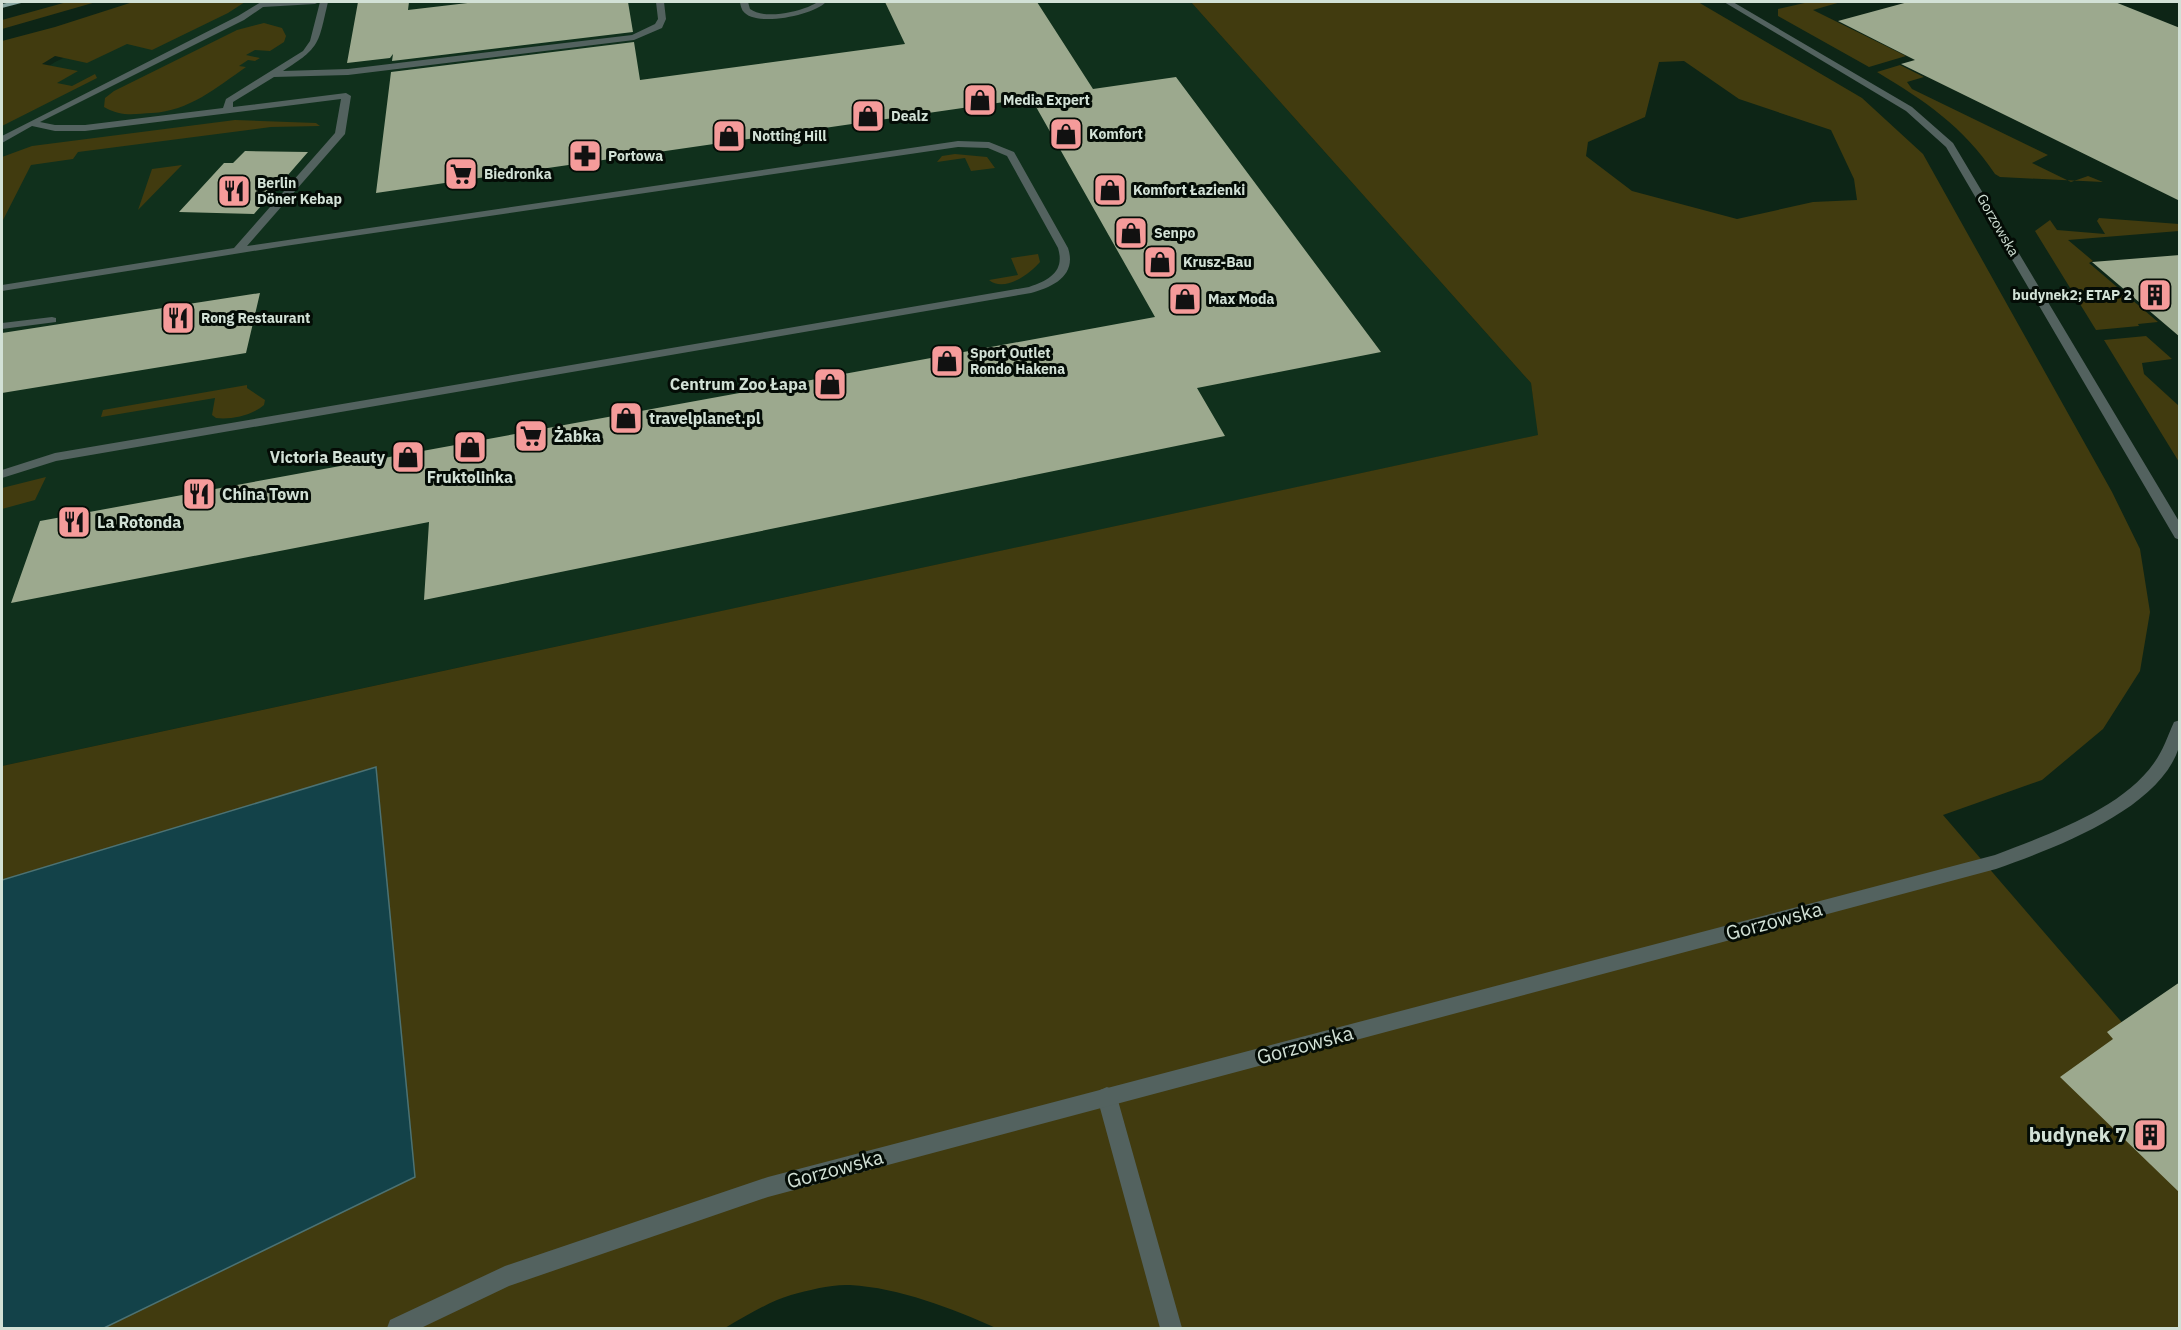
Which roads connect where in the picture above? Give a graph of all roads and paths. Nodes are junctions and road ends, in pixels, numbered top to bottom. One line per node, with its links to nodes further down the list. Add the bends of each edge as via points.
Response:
1 (21, 2): 9 (main road)
2 (315, 2): 8 (street)
3 (324, 2): 10 (street, via 314,41 306,53)
4 (660, 2): 10 (street, via 659,26 634,37 348,72)
5 (744, 2): 6 (street, via 746,10 763,16 812,10)
6 (822, 2)
7 (1728, 2): 19 (street, Gorzowska, via 1909,109 1950,145)
8 (263, 3): 12 (street, via 242,18)
9 (2, 6)
10 (270, 74): 11 (street, via 229,102)
11 (227, 112): 12 (street, via 85,128); 14 (street, via 346,96 340,134)
12 (31, 123): 13 (street)
13 (2, 140)
14 (237, 251): 15 (street); 18 (street, via 976,144 1011,154 1066,260 1063,274 1056,280 1031,290 56,457)
15 (2, 288)
16 (52, 320): 17 (street)
17 (2, 326)
18 (2, 474)
19 (2180, 535)
20 (2180, 726): 21 (street, Gorzowska, via 2158,771 2124,799 2076,831 1996,862)
21 (1107, 1097): 22 (street, Gorzowska, via 768,1187 505,1277); 23 (street)
22 (398, 1329)
23 (1171, 1329)

